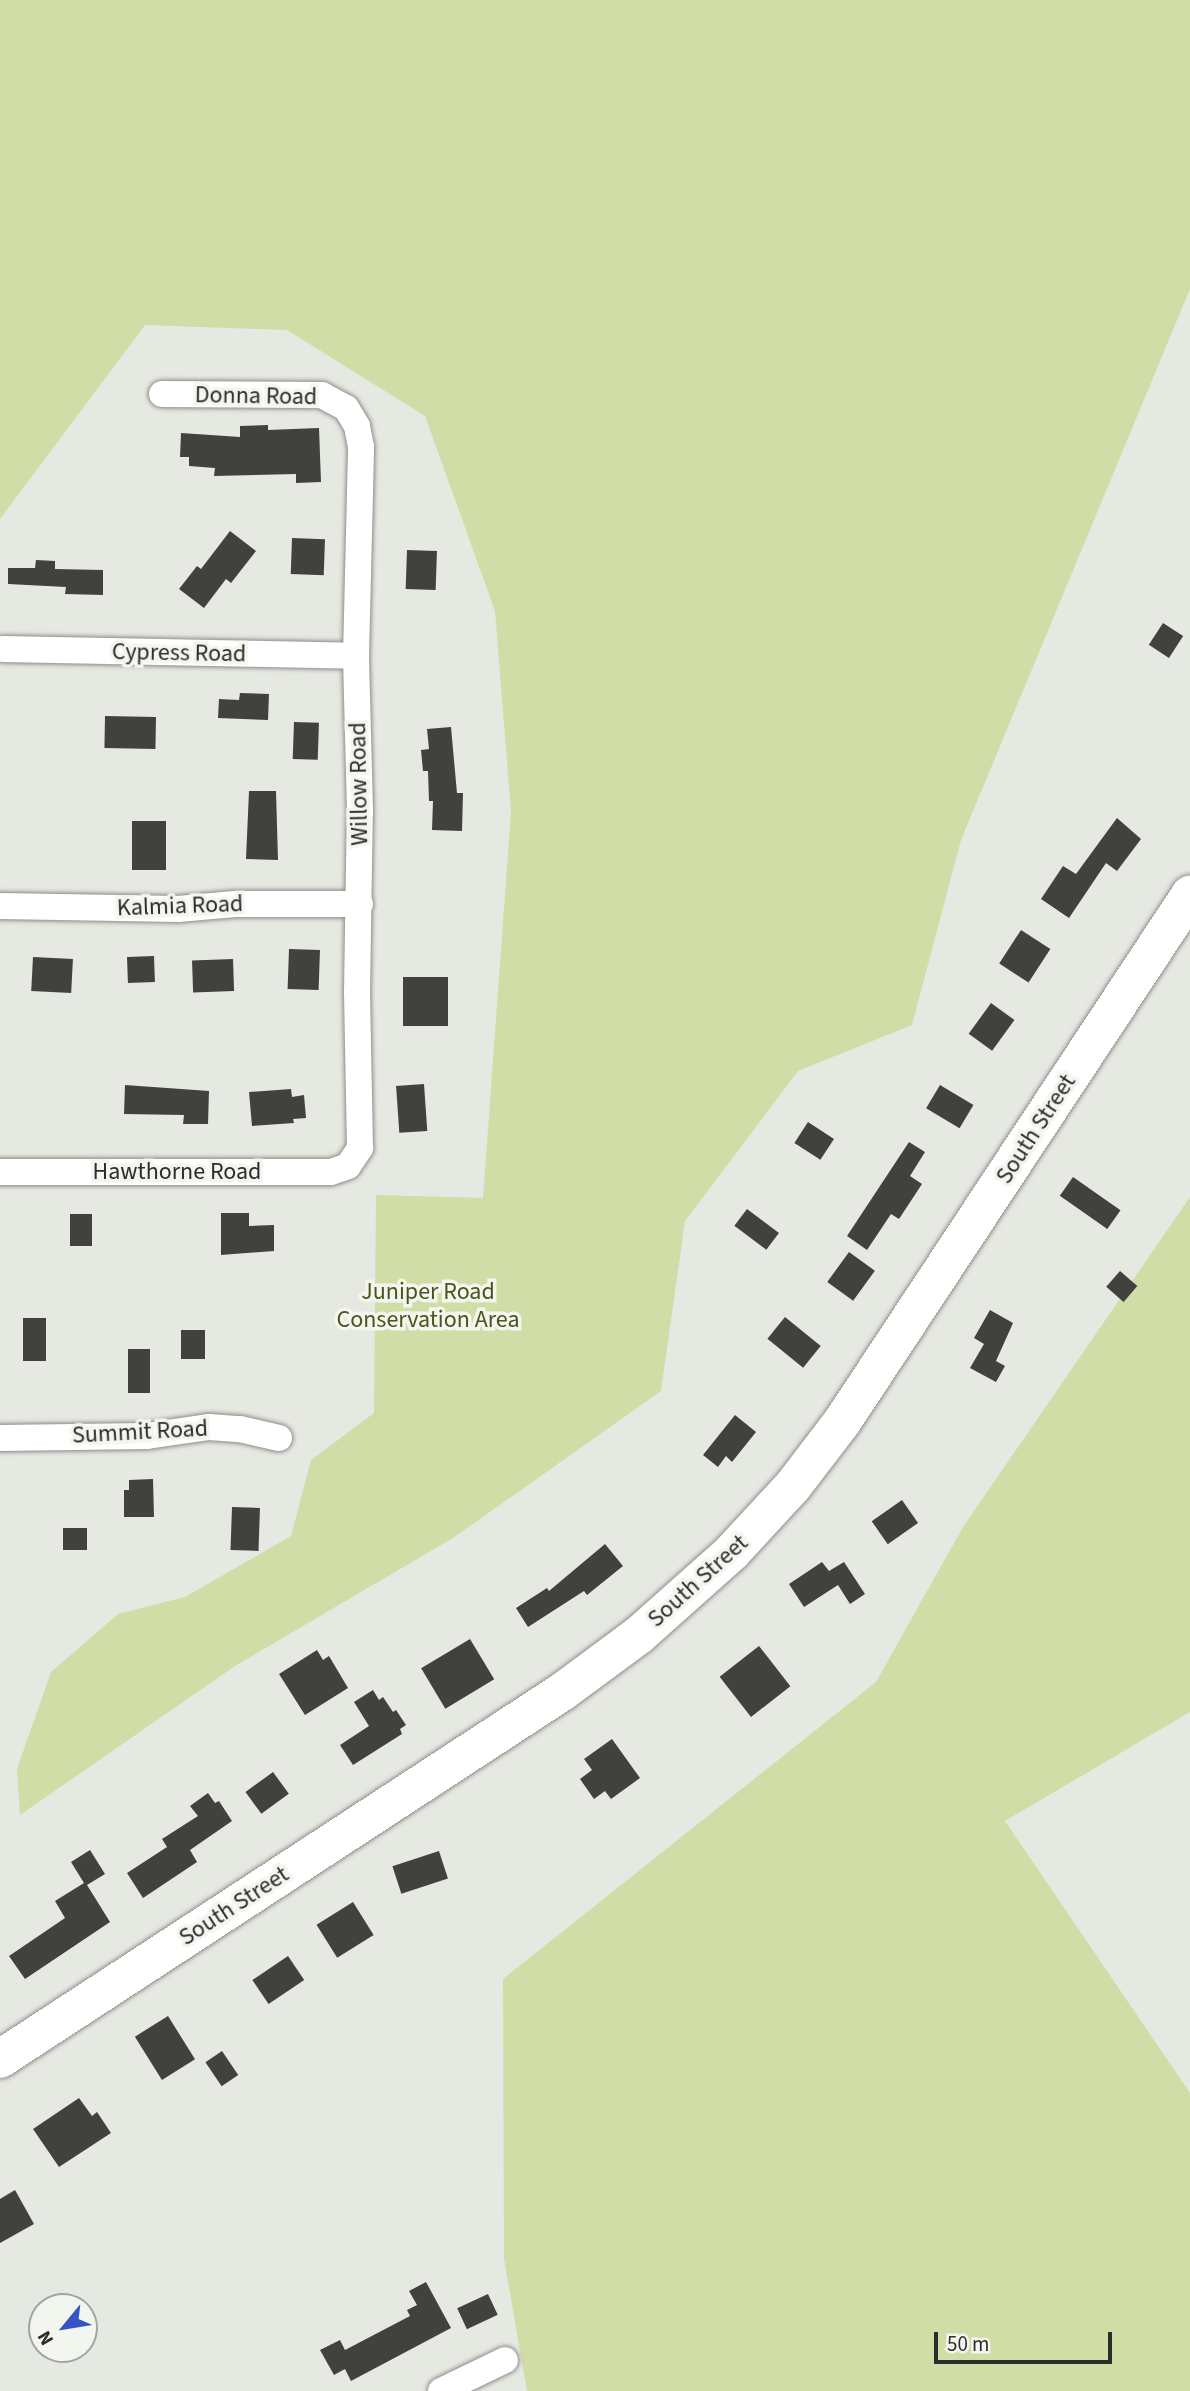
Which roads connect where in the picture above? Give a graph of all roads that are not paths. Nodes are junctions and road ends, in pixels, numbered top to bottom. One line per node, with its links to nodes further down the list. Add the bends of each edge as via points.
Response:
1 (162, 394): 2 (street, Donna Road, via 322,396)
2 (346, 408): 4 (street, Willow Road, via 357,426 361,447)
3 (3, 649): 4 (street, Cypress Road)
4 (356, 656): 6 (street, Willow Road)
5 (1190, 895): 12 (main road, South Street, via 842,1422 793,1486 733,1552 579,1681)
6 (360, 904): 7 (street, Kalmia Road, via 178,909); 8 (street, Willow Road, via 360,1143)
7 (0, 906)
8 (352, 1162): 9 (street, Hawthorne Road, via 331,1172)
9 (0, 1172)
10 (0, 1438): 11 (street, Summit Road, via 154,1435 209,1427)
11 (279, 1438)
12 (0, 2059)
13 (505, 2360): 14 (street)
14 (441, 2391)

